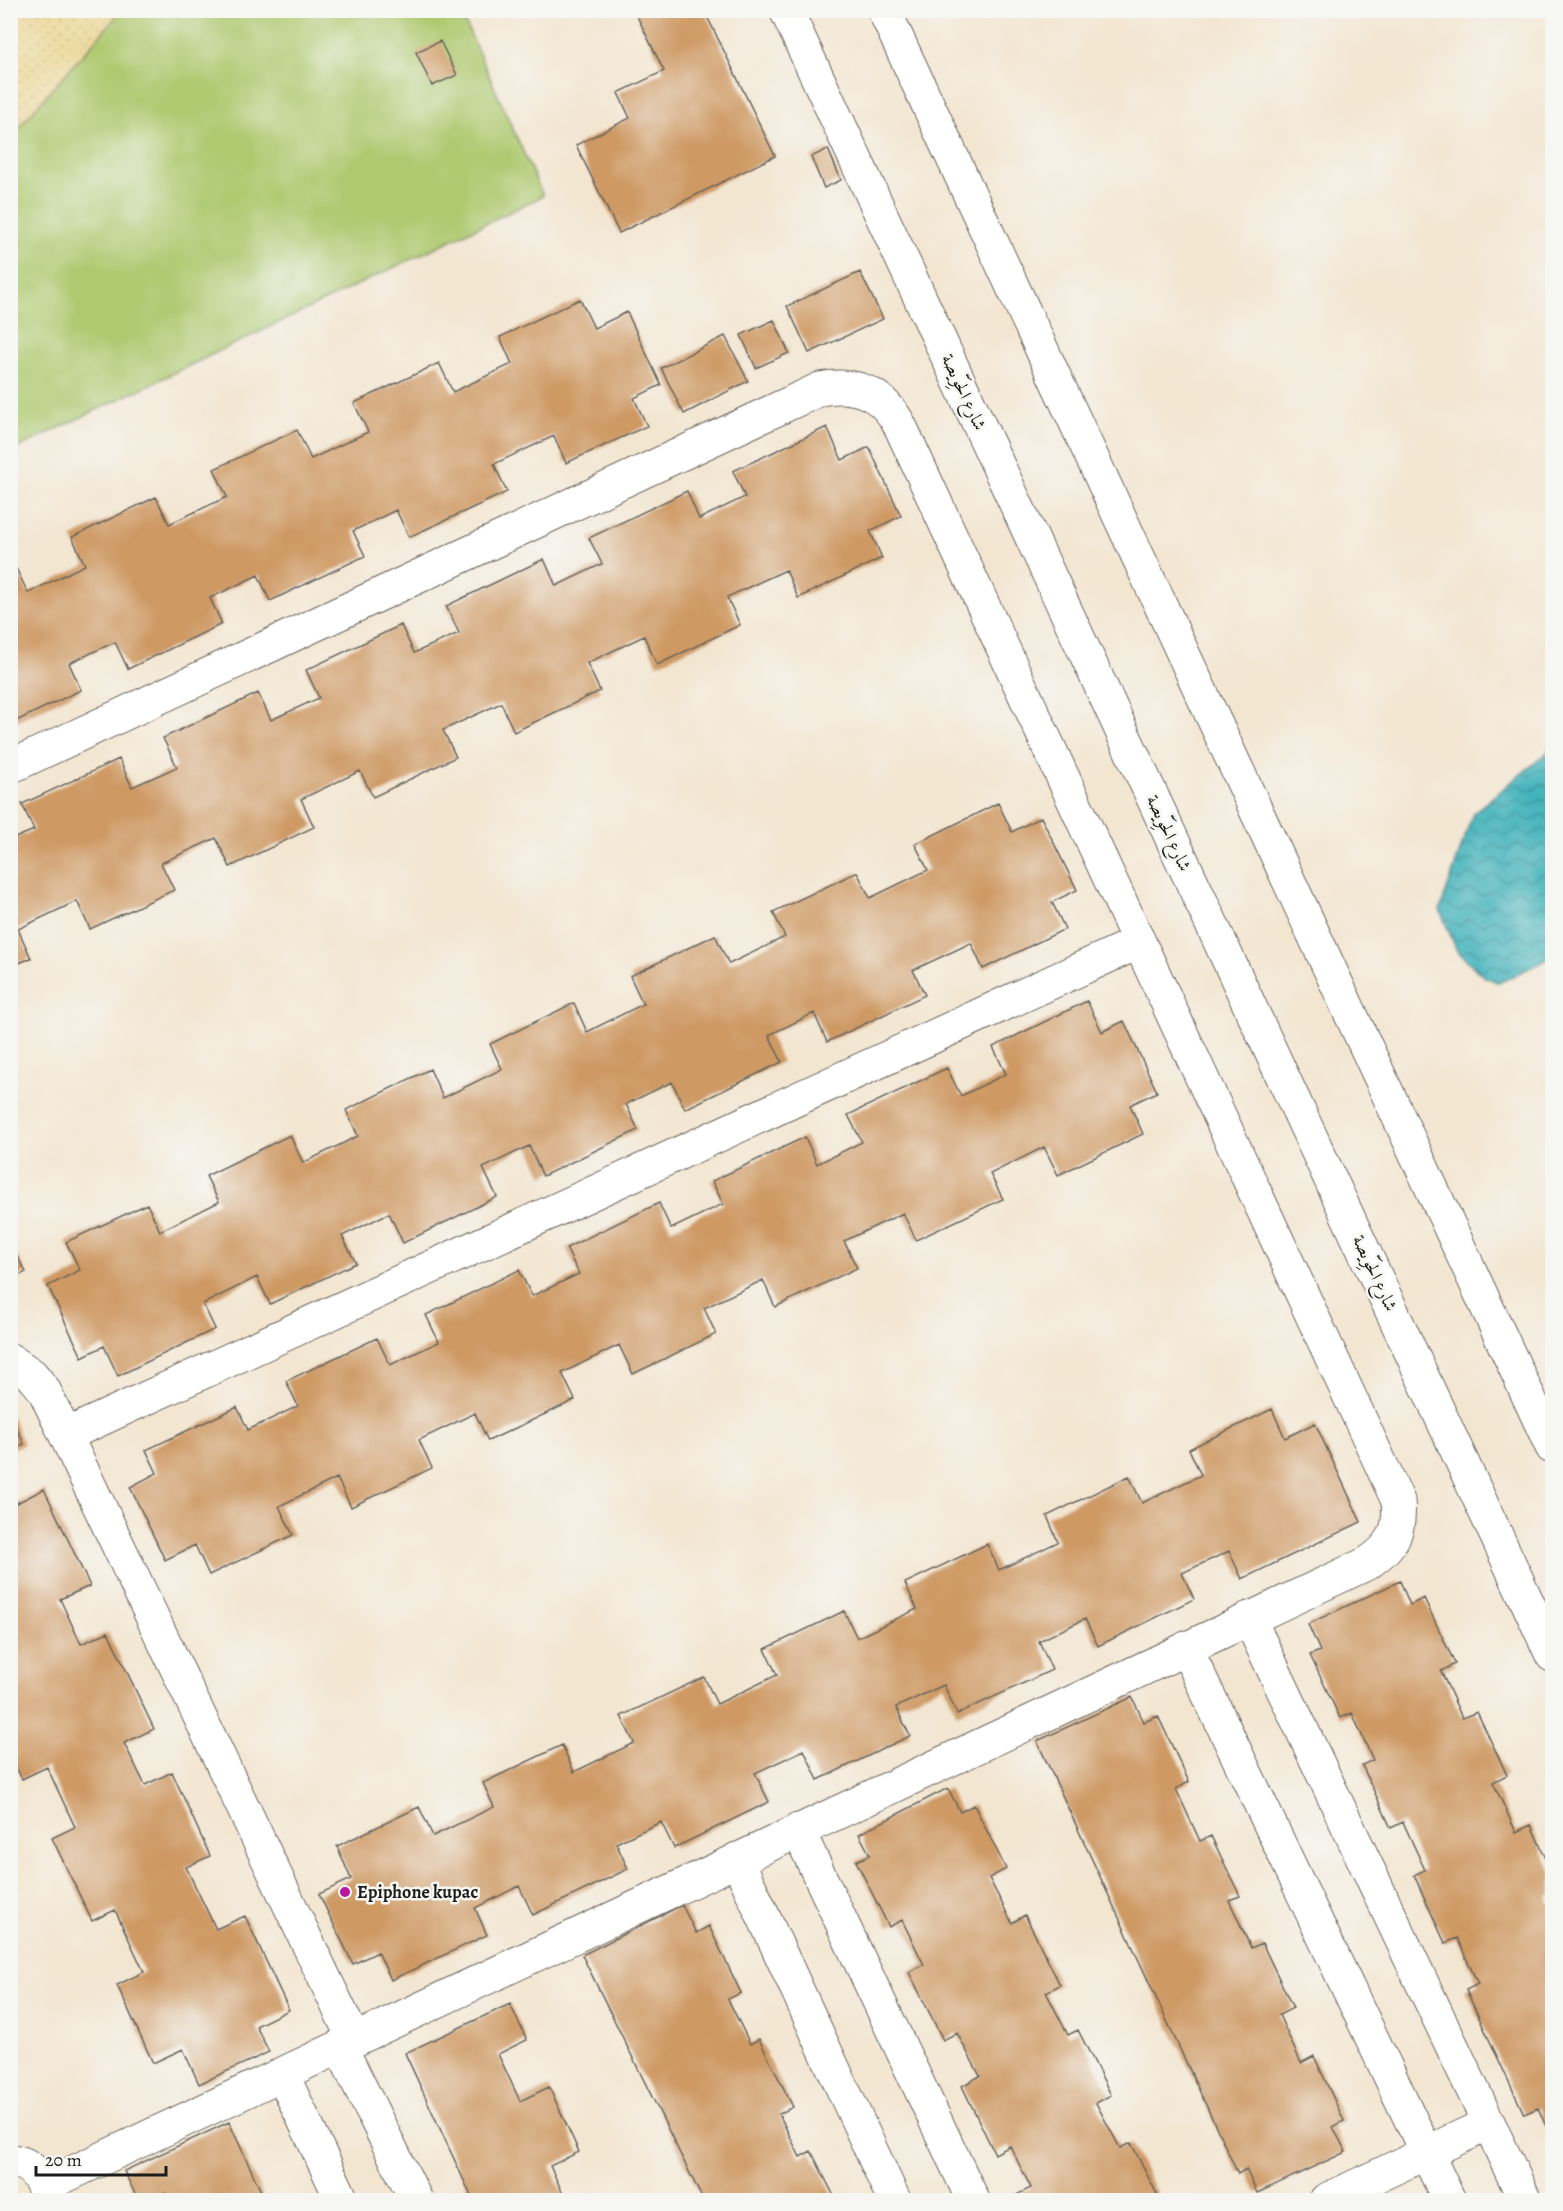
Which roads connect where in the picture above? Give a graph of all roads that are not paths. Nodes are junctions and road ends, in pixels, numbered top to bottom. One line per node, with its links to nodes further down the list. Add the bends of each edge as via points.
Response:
1 (786, 10): 10 (street, شارع الحَوِّيصة)
2 (884, 10): 7 (street)
3 (10, 767): 4 (street, via 820,389 854,387 870,393 895,415)
4 (1139, 942): 6 (street); 8 (street, via 1398,1501 1397,1530 1380,1554)
5 (10, 1360): 6 (street, via 32,1375 44,1390)
6 (66, 1435): 13 (street)
7 (1552, 1447)
8 (1249, 1618): 9 (street); 15 (street)
9 (1186, 1648): 11 (street); 16 (street)
10 (1552, 1655)
11 (798, 1830): 12 (street); 22 (street)
12 (737, 1859): 13 (street); 21 (street)
13 (347, 2043): 14 (street); 20 (street)
14 (282, 2074): 18 (street); 19 (street)
15 (1488, 2124): 16 (street); 25 (street)
16 (1426, 2153): 23 (street); 24 (street)
17 (12, 2158): 18 (street, via 37,2174)
18 (46, 2193)
19 (342, 2200)
20 (416, 2200)
21 (894, 2200)
22 (973, 2200)
23 (1326, 2200)
24 (1449, 2200)
25 (1524, 2200)

